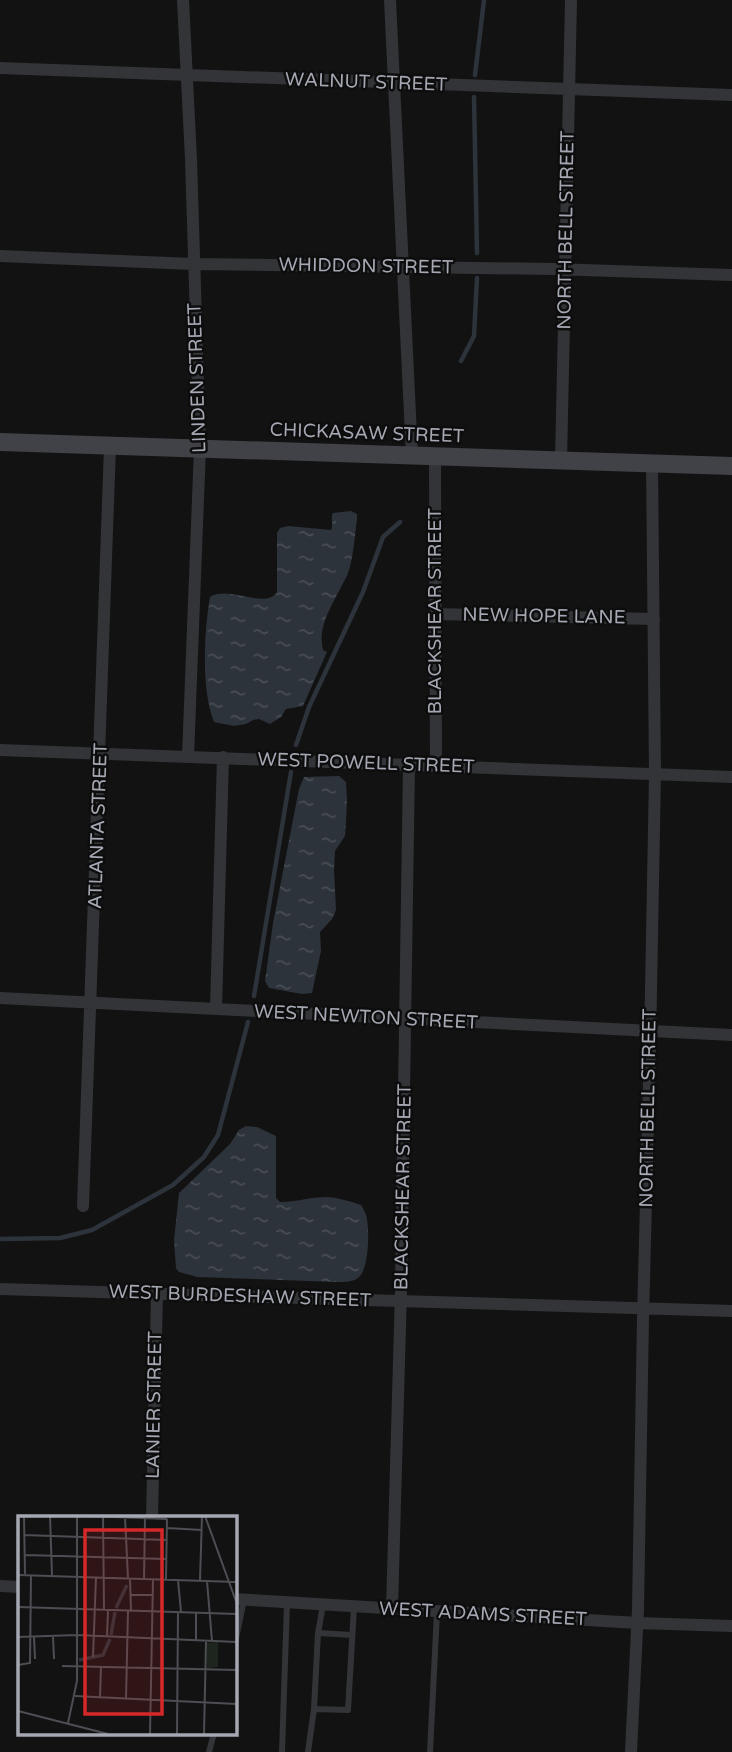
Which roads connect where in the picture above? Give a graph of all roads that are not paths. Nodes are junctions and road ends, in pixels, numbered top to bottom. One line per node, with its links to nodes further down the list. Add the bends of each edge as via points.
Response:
1 (183, 0): 5 (street, LINDEN STREET)
2 (390, 0): 6 (street)
3 (571, 0): 7 (street, NORTH BELL STREET)
4 (0, 68): 5 (street, WALNUT STREET)
5 (186, 75): 6 (street, WALNUT STREET); 10 (street, LINDEN STREET)
6 (395, 83): 7 (street, WALNUT STREET); 11 (street)
7 (569, 89): 8 (street, WALNUT STREET); 12 (street, NORTH BELL STREET)
8 (732, 95)
9 (0, 256): 10 (street, WHIDDON STREET)
10 (193, 264): 11 (street, WHIDDON STREET); 16 (street, LINDEN STREET)
11 (403, 268): 12 (street, WHIDDON STREET); 17 (street)
12 (565, 270): 13 (street, WHIDDON STREET); 19 (street, NORTH BELL STREET)
13 (732, 275)
14 (0, 442): 15 (street, CHICKASAW STREET)
15 (110, 446): 16 (street, CHICKASAW STREET); 25 (street, ATLANTA STREET)
16 (200, 448): 17 (street, CHICKASAW STREET); 26 (street, LINDEN STREET)
17 (412, 456): 18 (street, CHICKASAW STREET)
18 (435, 457): 19 (street, CHICKASAW STREET); 22 (street, BLACKSHEAR STREET)
19 (561, 461): 20 (street, CHICKASAW STREET)
20 (652, 463): 21 (street, CHICKASAW STREET); 23 (street, NORTH BELL STREET)
21 (732, 466)
22 (435, 614): 23 (street, NEW HOPE LANE); 29 (street, BLACKSHEAR STREET)
23 (654, 618): 30 (street, NORTH BELL STREET)
24 (0, 750): 25 (street, WEST POWELL STREET)
25 (100, 753): 26 (street, WEST POWELL STREET); 33 (street, ATLANTA STREET)
26 (188, 756): 27 (street, WEST POWELL STREET)
27 (223, 757): 28 (street, WEST POWELL STREET); 34 (street)
28 (410, 765): 29 (street, WEST POWELL STREET); 35 (street, BLACKSHEAR STREET)
29 (436, 766): 30 (street, WEST POWELL STREET)
30 (655, 774): 31 (street, WEST POWELL STREET); 36 (street, NORTH BELL STREET)
31 (732, 777)
32 (0, 998): 33 (street, WEST NEWTON STREET)
33 (92, 1003): 34 (street, WEST NEWTON STREET); 38 (street, ATLANTA STREET)
34 (216, 1009): 35 (street, WEST NEWTON STREET)
35 (406, 1019): 36 (street, WEST NEWTON STREET); 41 (street, BLACKSHEAR STREET)
36 (650, 1031): 37 (street, WEST NEWTON STREET); 42 (street, NORTH BELL STREET)
37 (732, 1035)
38 (83, 1206)
39 (0, 1289): 40 (street, WEST BURDESHAW STREET)
40 (157, 1293): 41 (street, WEST BURDESHAW STREET); 44 (street, LANIER STREET)
41 (401, 1301): 42 (street, WEST BURDESHAW STREET); 51 (street, BLACKSHEAR STREET)
42 (643, 1309): 43 (street, WEST BURDESHAW STREET); 53 (street, NORTH BELL STREET)
43 (732, 1311)
44 (152, 1516)
45 (0, 1586): 46 (street)
46 (18, 1587)
47 (239, 1600): 48 (street, WEST ADAMS STREET); 55 (lane)
48 (286, 1603): 49 (street, WEST ADAMS STREET); 61 (lane)
49 (323, 1605): 50 (street, WEST ADAMS STREET); 56 (lane)
50 (354, 1607): 51 (street, WEST ADAMS STREET); 57 (lane)
51 (392, 1609): 52 (street, WEST ADAMS STREET)
52 (438, 1612): 53 (street, WEST ADAMS STREET); 63 (lane)
53 (638, 1623): 54 (street, WEST ADAMS STREET); 64 (street, NORTH BELL STREET)
54 (732, 1626)
55 (236, 1629)
56 (318, 1633): 57 (lane); 58 (lane)
57 (352, 1635): 58 (lane, via 348,1710)
58 (314, 1709): 62 (lane)
59 (214, 1734): 60 (lane)
60 (209, 1752)
61 (282, 1752)
62 (308, 1752)
63 (430, 1752)
64 (631, 1752)

